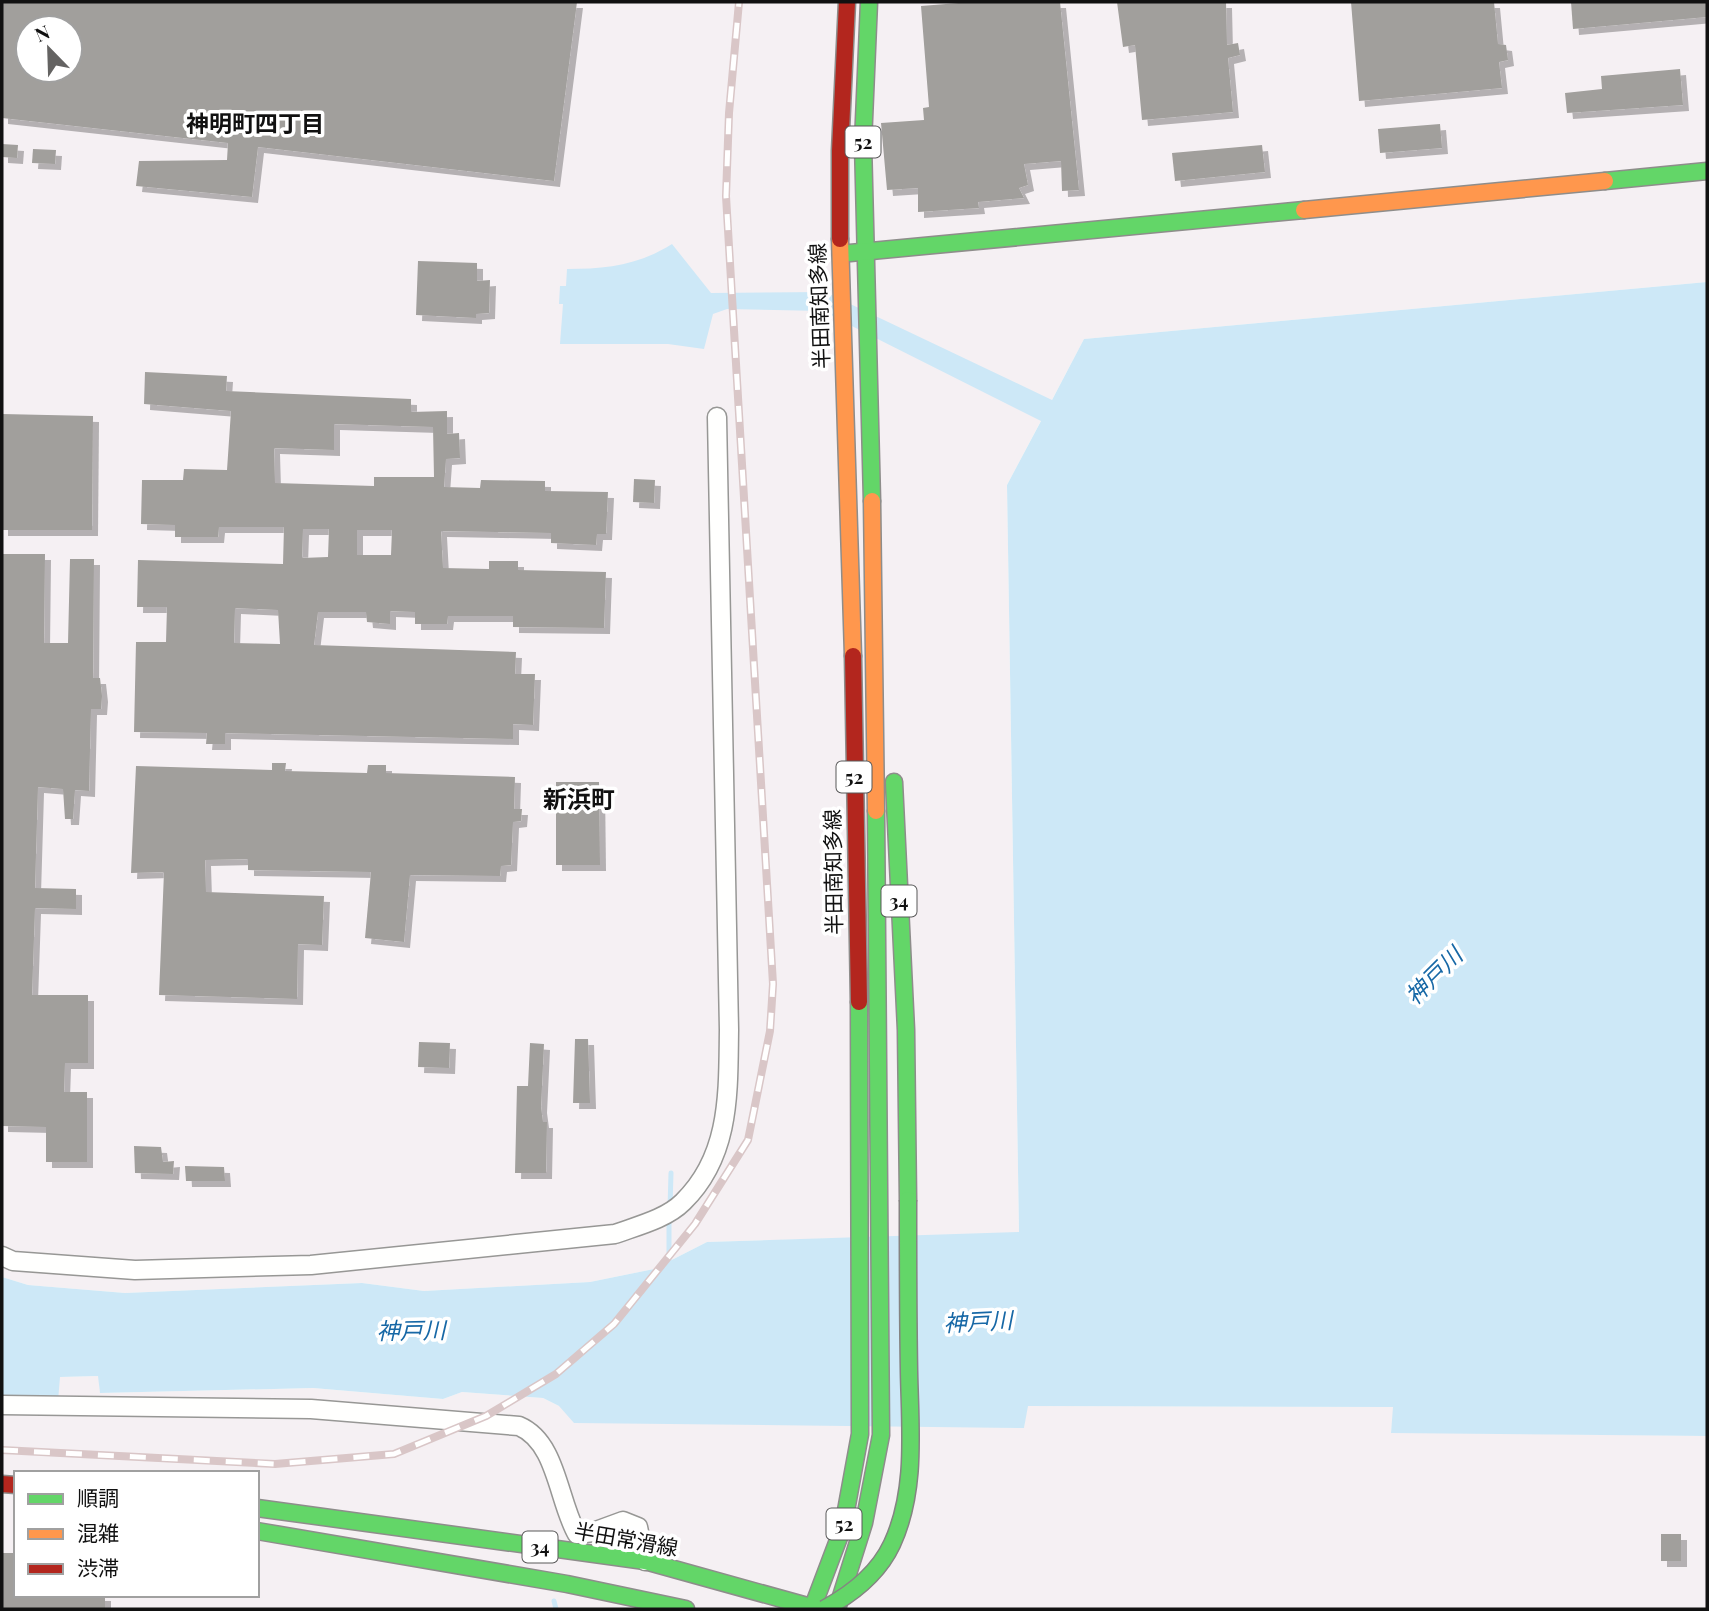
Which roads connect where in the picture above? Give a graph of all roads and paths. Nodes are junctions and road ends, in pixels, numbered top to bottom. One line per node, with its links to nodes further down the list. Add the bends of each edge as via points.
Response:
1 (847, 2): 5 (main road, 半田南知多線 / 52, via 838,147)
2 (869, 2): 4 (main road, 半田南知多線 / 52, via 863,143)
3 (1707, 170): 4 (main road)
4 (866, 252): 5 (main road); 7 (main road, 半田南知多線 / 52)
5 (838, 254): 17 (main road, 半田南知多線 / 52, via 852,601 860,1434 843,1527)
6 (717, 417): 8 (street, via 728,1108 721,1143 704,1176 682,1203 654,1220 615,1234 311,1265 135,1270 13,1261)
7 (875, 603): 17 (main road, 34, bridge, via 890,692 906,1030 910,1435 905,1508 891,1546 880,1565 852,1593); 18 (main road, 半田南知多線 / 52, via 881,1435 865,1527)
8 (2, 1256)
9 (2, 1405): 13 (street, via 311,1409 519,1426 541,1443 577,1534 623,1521 638,1527)
10 (259, 1508): 13 (main road, 半田常滑線 / 34)
11 (259, 1521): 14 (main road, 半田常滑線 / 34, via 423,1542)
12 (259, 1531): 15 (main road, 34)
13 (646, 1570): 16 (main road, 半田常滑線 / 34); 17 (main road, 半田常滑線 / 34)
14 (620, 1575)
15 (686, 1609)
16 (764, 1609)
17 (817, 1609)
18 (837, 1609)

